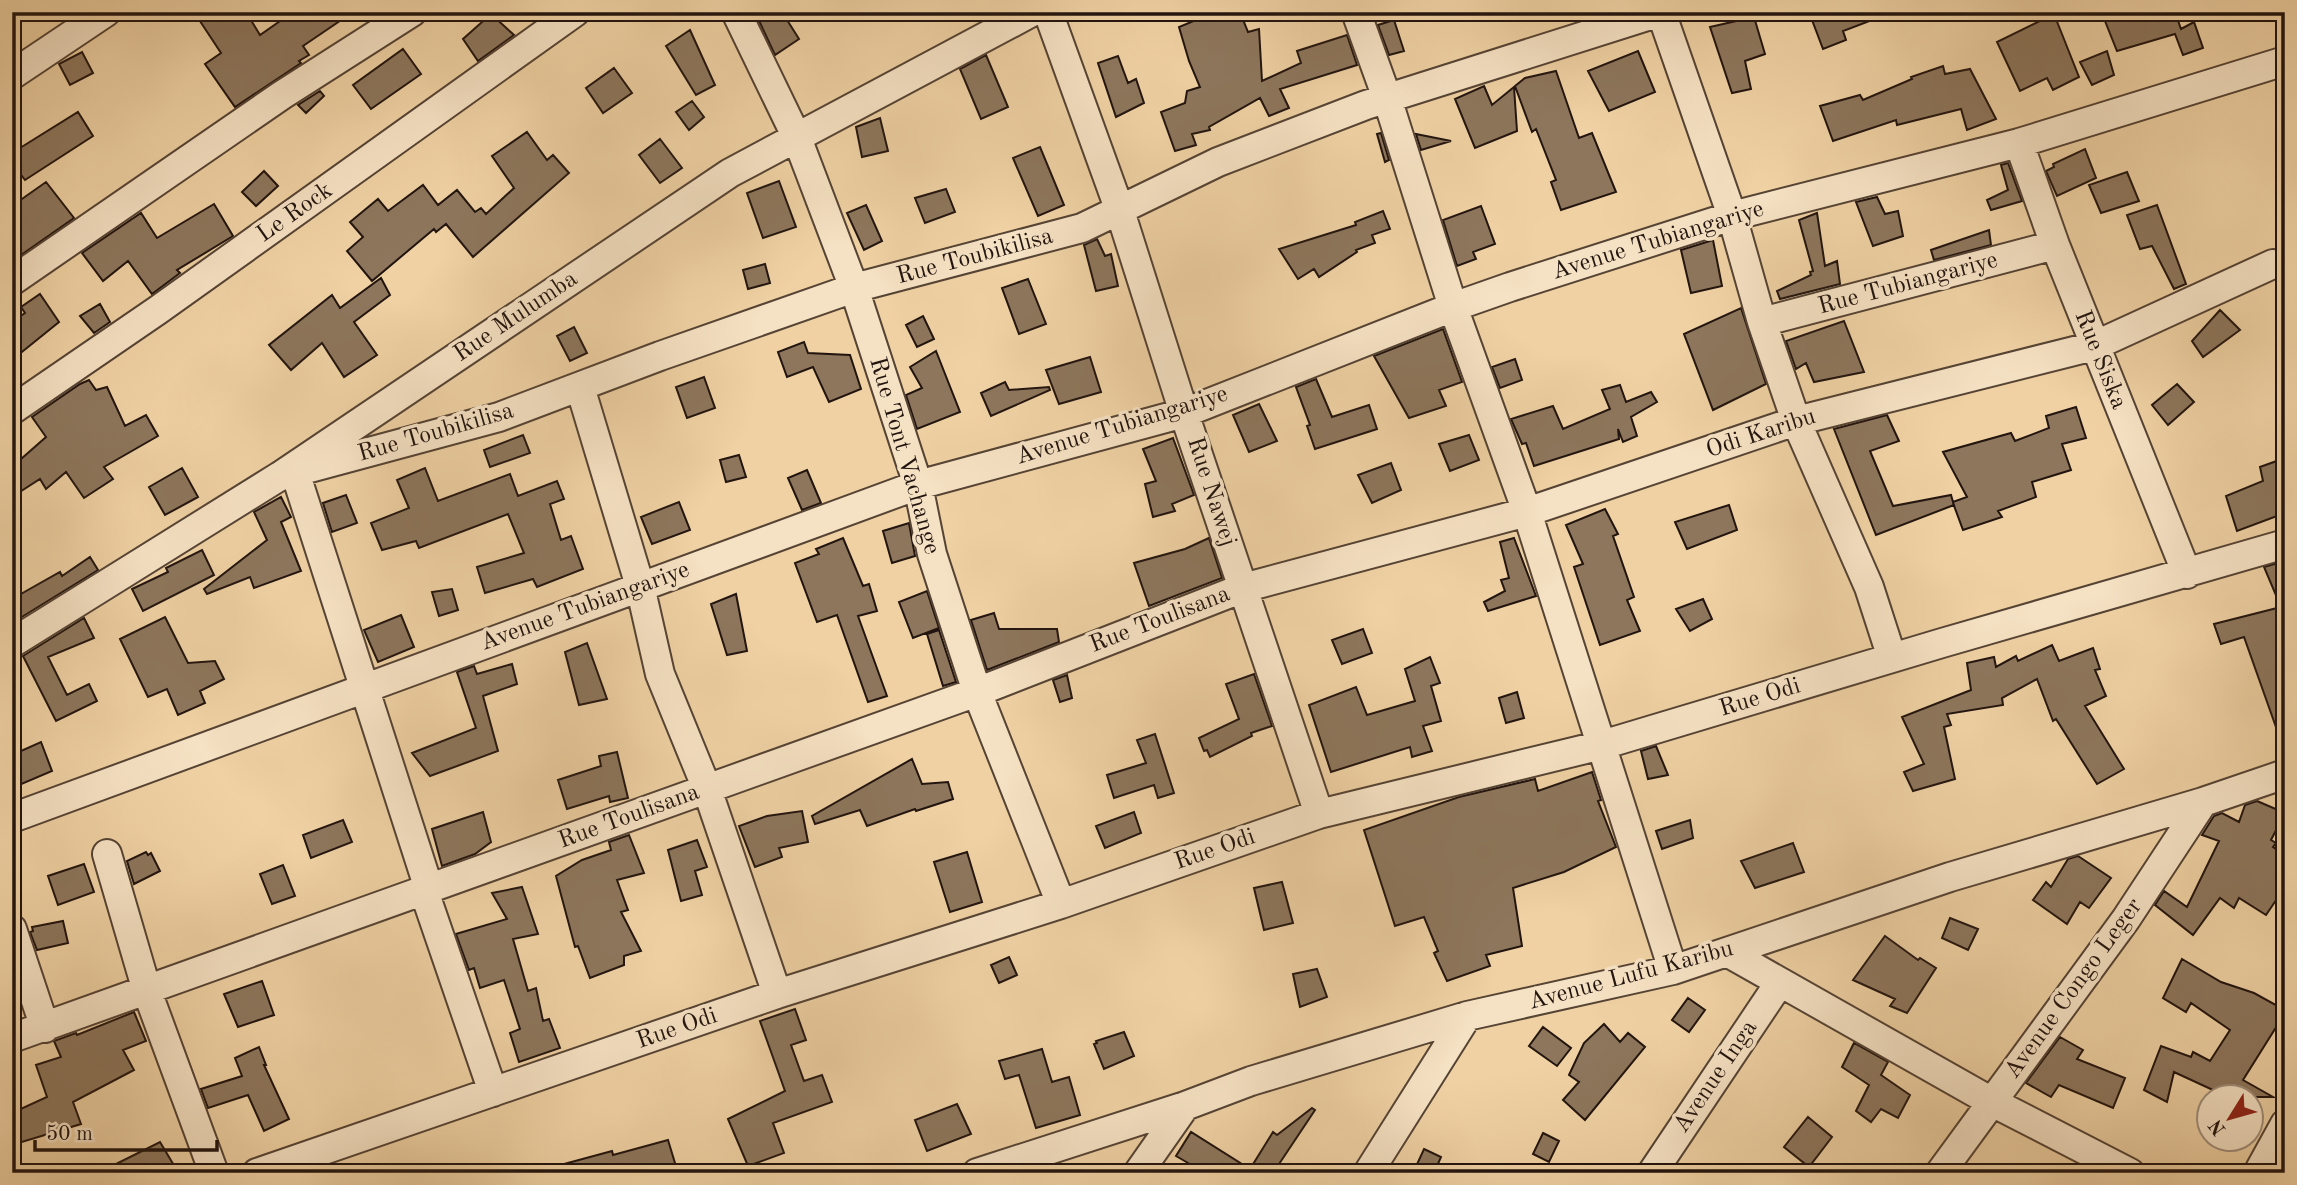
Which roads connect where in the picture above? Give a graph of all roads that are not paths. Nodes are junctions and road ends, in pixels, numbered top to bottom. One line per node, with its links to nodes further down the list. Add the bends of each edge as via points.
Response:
1 (106, 12): 10 (street)
2 (412, 12): 18 (street, via 264,107)
3 (575, 12): 24 (street, Le Rock)
4 (737, 12): 12 (street, Rue Tont Vachange)
5 (1032, 12): 12 (street, Rue Mulumba)
6 (1048, 12): 14 (street, Rue Nawej)
7 (1356, 12): 11 (street)
8 (1661, 12): 11 (street, Rue Toubikilisa); 15 (street)
9 (2285, 61): 13 (street, Avenue Tubiangariye)
10 (12, 75)
11 (1387, 98): 14 (street, Rue Toubikilisa, via 1219,162); 20 (street)
12 (797, 138): 19 (street, Rue Tont Vachange); 27 (street, Rue Mulumba, via 730,173)
13 (2019, 143): 15 (street, Avenue Tubiangariye); 16 (street, Rue Siska)
14 (1120, 211): 19 (street, Rue Toubikilisa, via 1082,228); 25 (street, Rue Nawej)
15 (1732, 216): 20 (street, Avenue Tubiangariye); 21 (street)
16 (2055, 245): 21 (street, Rue Tubiangariye); 22 (street, Rue Siska)
17 (2273, 264): 22 (street, Odi Karibu)
18 (12, 281)
19 (854, 288): 23 (street, Rue Toubikilisa); 28 (street, Rue Tont Vachange)
20 (1453, 307): 25 (street, Avenue Tubiangariye); 29 (street)
21 (1762, 322): 26 (street)
22 (2094, 346): 26 (street, Odi Karibu); 31 (street, Rue Siska)
23 (580, 387): 27 (street, Rue Toubikilisa, via 499,417); 32 (street)
24 (12, 410)
25 (1184, 413): 28 (street, Avenue Tubiangariye); 33 (street, Rue Nawej)
26 (1796, 421): 29 (street, Odi Karibu); 35 (street, via 1869,587)
27 (288, 474): 34 (street, Rue Mulumba); 36 (street)
28 (918, 485): 32 (street, Avenue Tubiangariye); 37 (street, Rue Tont Vachange, via 932,554)
29 (1527, 512): 33 (street, Odi Karibu); 38 (street)
30 (2285, 544): 31 (street, Rue Odi)
31 (2187, 574): 35 (street, Rue Odi)
32 (640, 586): 36 (street, Avenue Tubiangariye); 40 (street, via 660,674)
33 (1242, 588): 37 (street, Rue Toulisana); 42 (street, Rue Nawej)
34 (12, 643)
35 (1892, 658): 38 (street, Rue Odi)
36 (366, 687): 43 (street, Avenue Tubiangariye); 45 (street)
37 (977, 692): 40 (street, Rue Toulisana); 46 (street, Rue Tont Vachange)
38 (1602, 745): 42 (street, Rue Odi); 49 (street)
39 (2285, 774): 41 (street, Avenue Lufu Karibu)
40 (707, 789): 45 (street, Rue Toulisana); 52 (street)
41 (2203, 802): 48 (street, Avenue Lufu Karibu, via 1950,877); 57 (street, Avenue Congo Leger, via 2126,919)
42 (1320, 814): 46 (street, Rue Odi)
43 (12, 818)
44 (107, 854): 51 (street)
45 (426, 890): 51 (street, Rue Toulisana); 56 (street)
46 (1061, 904): 52 (street, Rue Odi)
47 (12, 929): 54 (street)
48 (1727, 952): 49 (street, Avenue Lufu Karibu); 50 (street)
49 (1673, 970): 53 (street, Avenue Lufu Karibu)
50 (1780, 982): 57 (street); 65 (street, Avenue Inga)
51 (147, 992): 54 (street, Rue Toulisana); 60 (street)
52 (777, 994): 56 (street, Rue Odi)
53 (1467, 1017): 58 (street, Avenue Lufu Karibu, via 1251,1081); 64 (street)
54 (45, 1028): 55 (street, Rue Toulisana)
55 (12, 1038)
56 (493, 1092): 61 (street, Rue Odi)
57 (1992, 1102): 66 (street, Avenue Congo Leger); 67 (street)
58 (1185, 1106): 62 (street, Avenue Lufu Karibu); 63 (street)
59 (2285, 1124): 68 (street)
60 (214, 1173)
61 (257, 1173)
62 (976, 1173)
63 (1138, 1173)
64 (1368, 1173)
65 (1652, 1173)
66 (1940, 1173)
67 (2130, 1173)
68 (2258, 1173)

